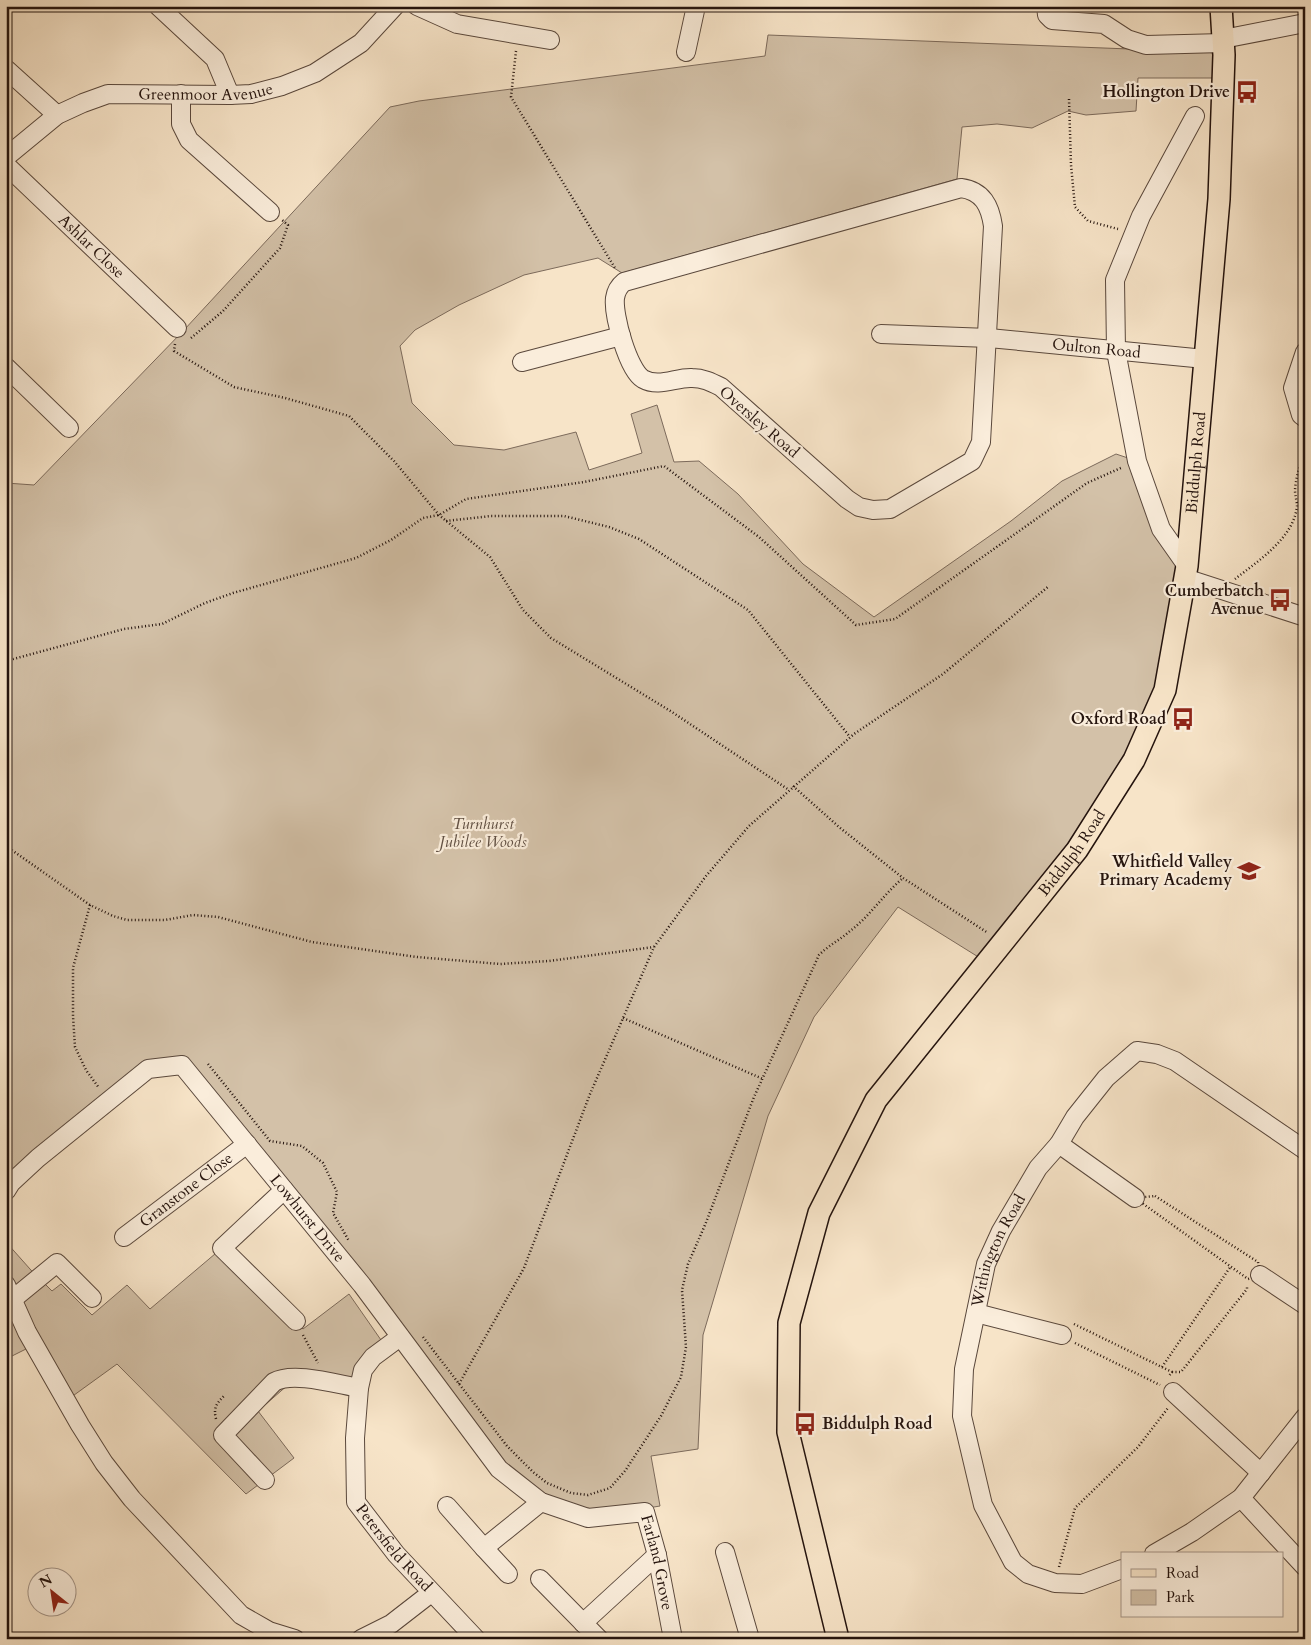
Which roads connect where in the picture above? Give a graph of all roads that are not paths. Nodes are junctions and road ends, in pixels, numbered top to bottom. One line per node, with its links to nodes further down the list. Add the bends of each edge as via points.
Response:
1 (158, 6): 13 (street, via 215,59)
2 (395, 6): 13 (street, Greenmoor Avenue, via 361,43 315,73 282,86 251,94)
3 (417, 6): 8 (street, via 457,24)
4 (696, 6): 10 (street)
5 (1046, 6): 9 (street, via 1052,20 1104,24 1138,44)
6 (1221, 6): 9 (main road, Biddulph Road)
7 (1305, 23): 9 (street)
8 (550, 40)
9 (1223, 41): 25 (main road, Biddulph Road, via 1219,199)
10 (686, 52)
11 (6, 69): 14 (street)
12 (181, 94): 13 (street, Greenmoor Avenue); 14 (street, Greenmoor Avenue, via 108,94); 18 (street, via 181,124 189,140 254,185)
13 (230, 95)
14 (57, 115): 16 (street, Greenmoor Avenue)
15 (1195, 116): 23 (street, via 1134,234 1115,280)
16 (6, 157)
17 (6, 165): 19 (street, Ashlar Close)
18 (270, 212)
19 (182, 334)
20 (881, 334): 22 (street, Oulton Road)
21 (621, 336): 22 (street, Oversley Road, via 634,370 642,379 662,383 691,378 707,380 721,387 847,499 859,507 873,510 890,509 972,461 981,442); 22 (street, Oversley Road, via 615,296 624,282 961,188 971,189 982,197 990,210 993,226); 26 (street)
22 (988, 338): 23 (street, Oulton Road)
23 (1116, 351): 25 (street, Oulton Road); 30 (street, via 1137,461 1160,529)
24 (1305, 352): 28 (street, via 1292,388)
25 (1205, 359): 30 (main road, Biddulph Road)
26 (522, 362)
27 (6, 368): 29 (street)
28 (1305, 418)
29 (69, 428)
30 (1186, 572): 31 (street, via 1221,590); 72 (main road, Biddulph Road, via 1165,690 1134,760 1078,850 876,1100 819,1213 789,1323 788,1432)
31 (1305, 618)
32 (247, 1144): 35 (street, Lowhurst Drive); 36 (street, Lowhurst Drive, via 182,1065 148,1069 38,1158); 38 (street, Granstone Close)
33 (1059, 1144): 34 (street, Withington Road, via 1094,1093 1137,1051 1175,1061); 37 (street); 43 (street, Withington Road, via 1038,1168 1001,1231 986,1264)
34 (1305, 1150)
35 (284, 1190): 44 (street, via 222,1248); 46 (street, Lowhurst Drive)
36 (6, 1191)
37 (1135, 1198)
38 (124, 1237)
39 (1254, 1277): 42 (street)
40 (10, 1292): 41 (street, via 56,1263); 66 (street, via 27,1332 80,1425 132,1499 241,1615 269,1631)
41 (92, 1298)
42 (1305, 1305)
43 (976, 1312): 45 (street); 61 (street, Withington Road, via 964,1369 962,1416 983,1505 1013,1562 1028,1574 1055,1582 1082,1584)
44 (296, 1322)
45 (1062, 1335)
46 (400, 1337): 47 (street, Petersfield Road, via 373,1357 363,1370); 53 (street, Lowhurst Drive, via 499,1469)
47 (359, 1388): 51 (street, via 282,1377 274,1382 223,1435); 64 (street, Petersfield Road, via 355,1438 356,1502)
48 (1171, 1391): 50 (street)
49 (1305, 1417): 50 (street)
50 (1261, 1472): 52 (street)
51 (265, 1480)
52 (1241, 1498): 58 (street); 60 (street)
53 (541, 1502): 55 (street, Lowhurst Drive); 56 (street)
54 (446, 1506): 56 (street)
55 (588, 1518): 59 (street, Farland Grove, via 645,1512)
56 (484, 1548): 62 (street)
57 (725, 1552): 71 (street)
58 (1157, 1552)
59 (657, 1556): 65 (street); 70 (street, Farland Grove)
60 (1305, 1567)
61 (1121, 1569)
62 (508, 1574)
63 (540, 1579): 65 (street)
64 (431, 1593): 67 (street, via 391,1624); 68 (street, Petersfield Road)
65 (584, 1623): 69 (street)
66 (295, 1639)
67 (361, 1639)
68 (476, 1639)
69 (599, 1639)
70 (673, 1639)
71 (750, 1639)
72 (838, 1639)

